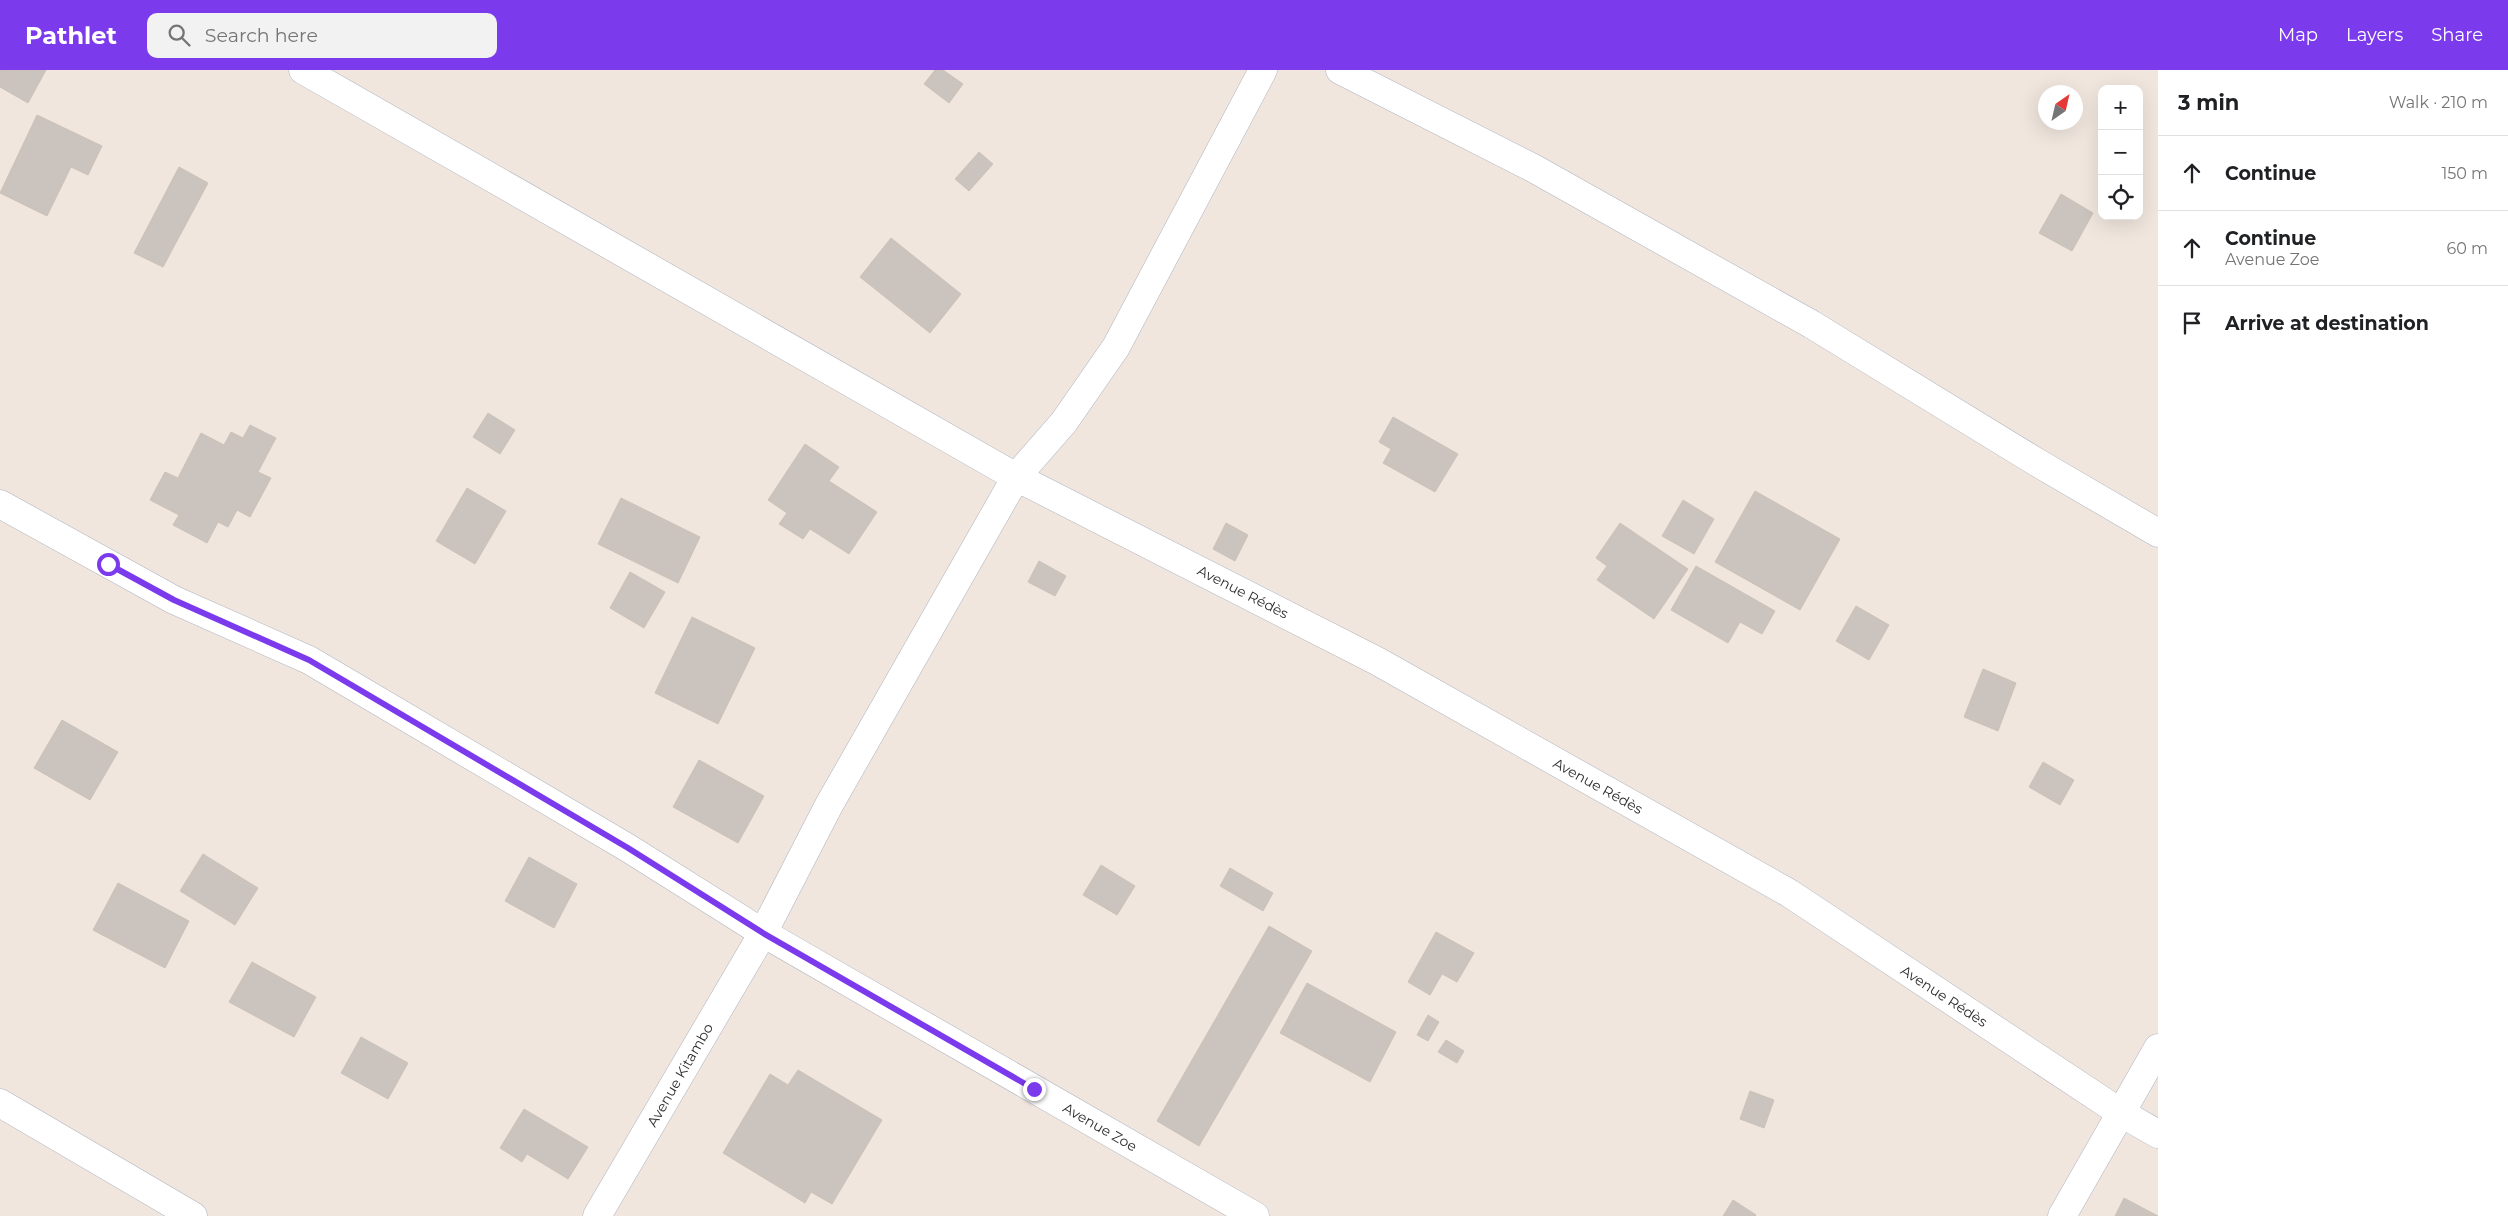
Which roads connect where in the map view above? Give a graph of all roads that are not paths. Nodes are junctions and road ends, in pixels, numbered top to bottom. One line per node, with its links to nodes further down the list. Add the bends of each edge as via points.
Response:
1 (303, 70): 4 (street, Avenue Rédès)
2 (1263, 70): 4 (street, Avenue Kitambo, via 1116,347 1064,422)
3 (1340, 70): 6 (street, via 1534,168 1811,324)
4 (1016, 477): 7 (street, Avenue Kitambo, via 829,805); 10 (street, Avenue Rédès, via 1377,661 1789,894)
5 (0, 504): 7 (street, Avenue Zoe, via 174,600 309,660 628,848)
6 (2158, 533)
7 (763, 933): 13 (street, Avenue Kitambo); 14 (street, Avenue Zoe)
8 (2158, 1048): 10 (street)
9 (0, 1103): 12 (street)
10 (2121, 1113): 11 (street, Avenue Rédès); 15 (street)
11 (2158, 1134)
12 (194, 1216)
13 (598, 1216)
14 (1255, 1216)
15 (2062, 1216)

